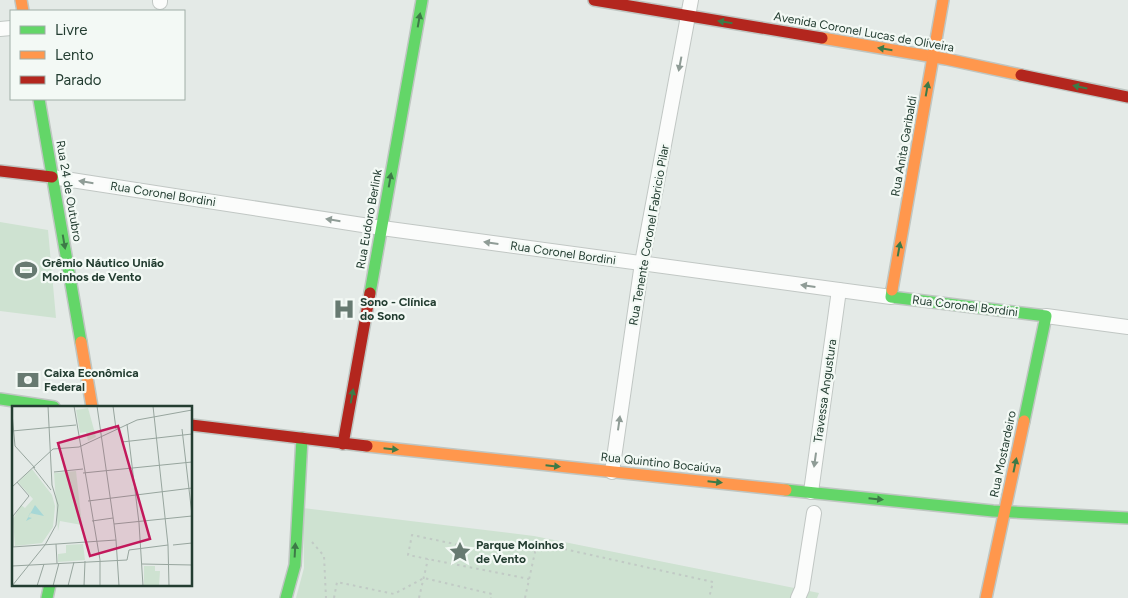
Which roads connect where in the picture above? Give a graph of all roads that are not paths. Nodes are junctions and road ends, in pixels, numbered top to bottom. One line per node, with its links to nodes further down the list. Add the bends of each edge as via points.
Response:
1 (422, 0): 11 (street, Rua Eudoro Berlink, one-way to 1)
2 (594, 0): 5 (street, Avenida Coronel Lucas de Oliveira)
3 (691, 0): 5 (street, Rua Tenente Coronel Fabricio Pilar)
4 (943, 0): 6 (street, Rua Anita Garibaldi)
5 (689, 16): 6 (street, Avenida Coronel Lucas de Oliveira, one-way to 5); 12 (street, Rua Tenente Coronel Fabricio Pilar, one-way to 12)
6 (933, 57): 7 (street, Avenida Coronel Lucas de Oliveira, one-way to 6); 14 (street, Rua Anita Garibaldi, one-way to 6)
7 (1128, 97)
8 (39, 100): 10 (street, Rua 24 de Outubro)
9 (0, 171): 10 (street, Rua Coronel Bordini)
10 (52, 177): 11 (street, Rua Coronel Bordini, one-way to 10); 19 (street, Rua 24 de Outubro, one-way to 19)
11 (382, 228): 12 (street, Rua Coronel Bordini, one-way to 11); 22 (street, Rua Eudoro Berlink, one-way to 11)
12 (642, 263): 13 (street, Rua Coronel Bordini, one-way to 12); 23 (street, Rua Tenente Coronel Fabricio Pilar, one-way to 12)
13 (839, 290): 14 (street, Rua Coronel Bordini); 24 (street, Travessa Angustura, one-way to 24)
14 (891, 297): 15 (street, Rua Coronel Bordini)
15 (1046, 316): 16 (street, Rua Coronel Bordini); 25 (street, Rua Mostardeiro, one-way to 15)
16 (1128, 327)
17 (0, 399): 18 (street)
18 (47, 406)
19 (92, 406)
20 (192, 424): 21 (street, Rua Quintino Bocaiúva)
21 (302, 438): 22 (street, Rua Quintino Bocaiúva); 28 (street, one-way to 21, via 295,566)
22 (343, 444): 23 (street, Rua Quintino Bocaiúva, one-way to 23)
23 (612, 472): 24 (street, Rua Quintino Bocaiúva, one-way to 24)
24 (811, 492): 25 (street, Rua Quintino Bocaiúva, one-way to 25)
25 (1004, 512): 27 (street, Rua Quintino Bocaiúva); 30 (street, Rua Mostardeiro)
26 (814, 513): 29 (street)
27 (1128, 518)
28 (286, 598)
29 (798, 598)
30 (986, 598)

